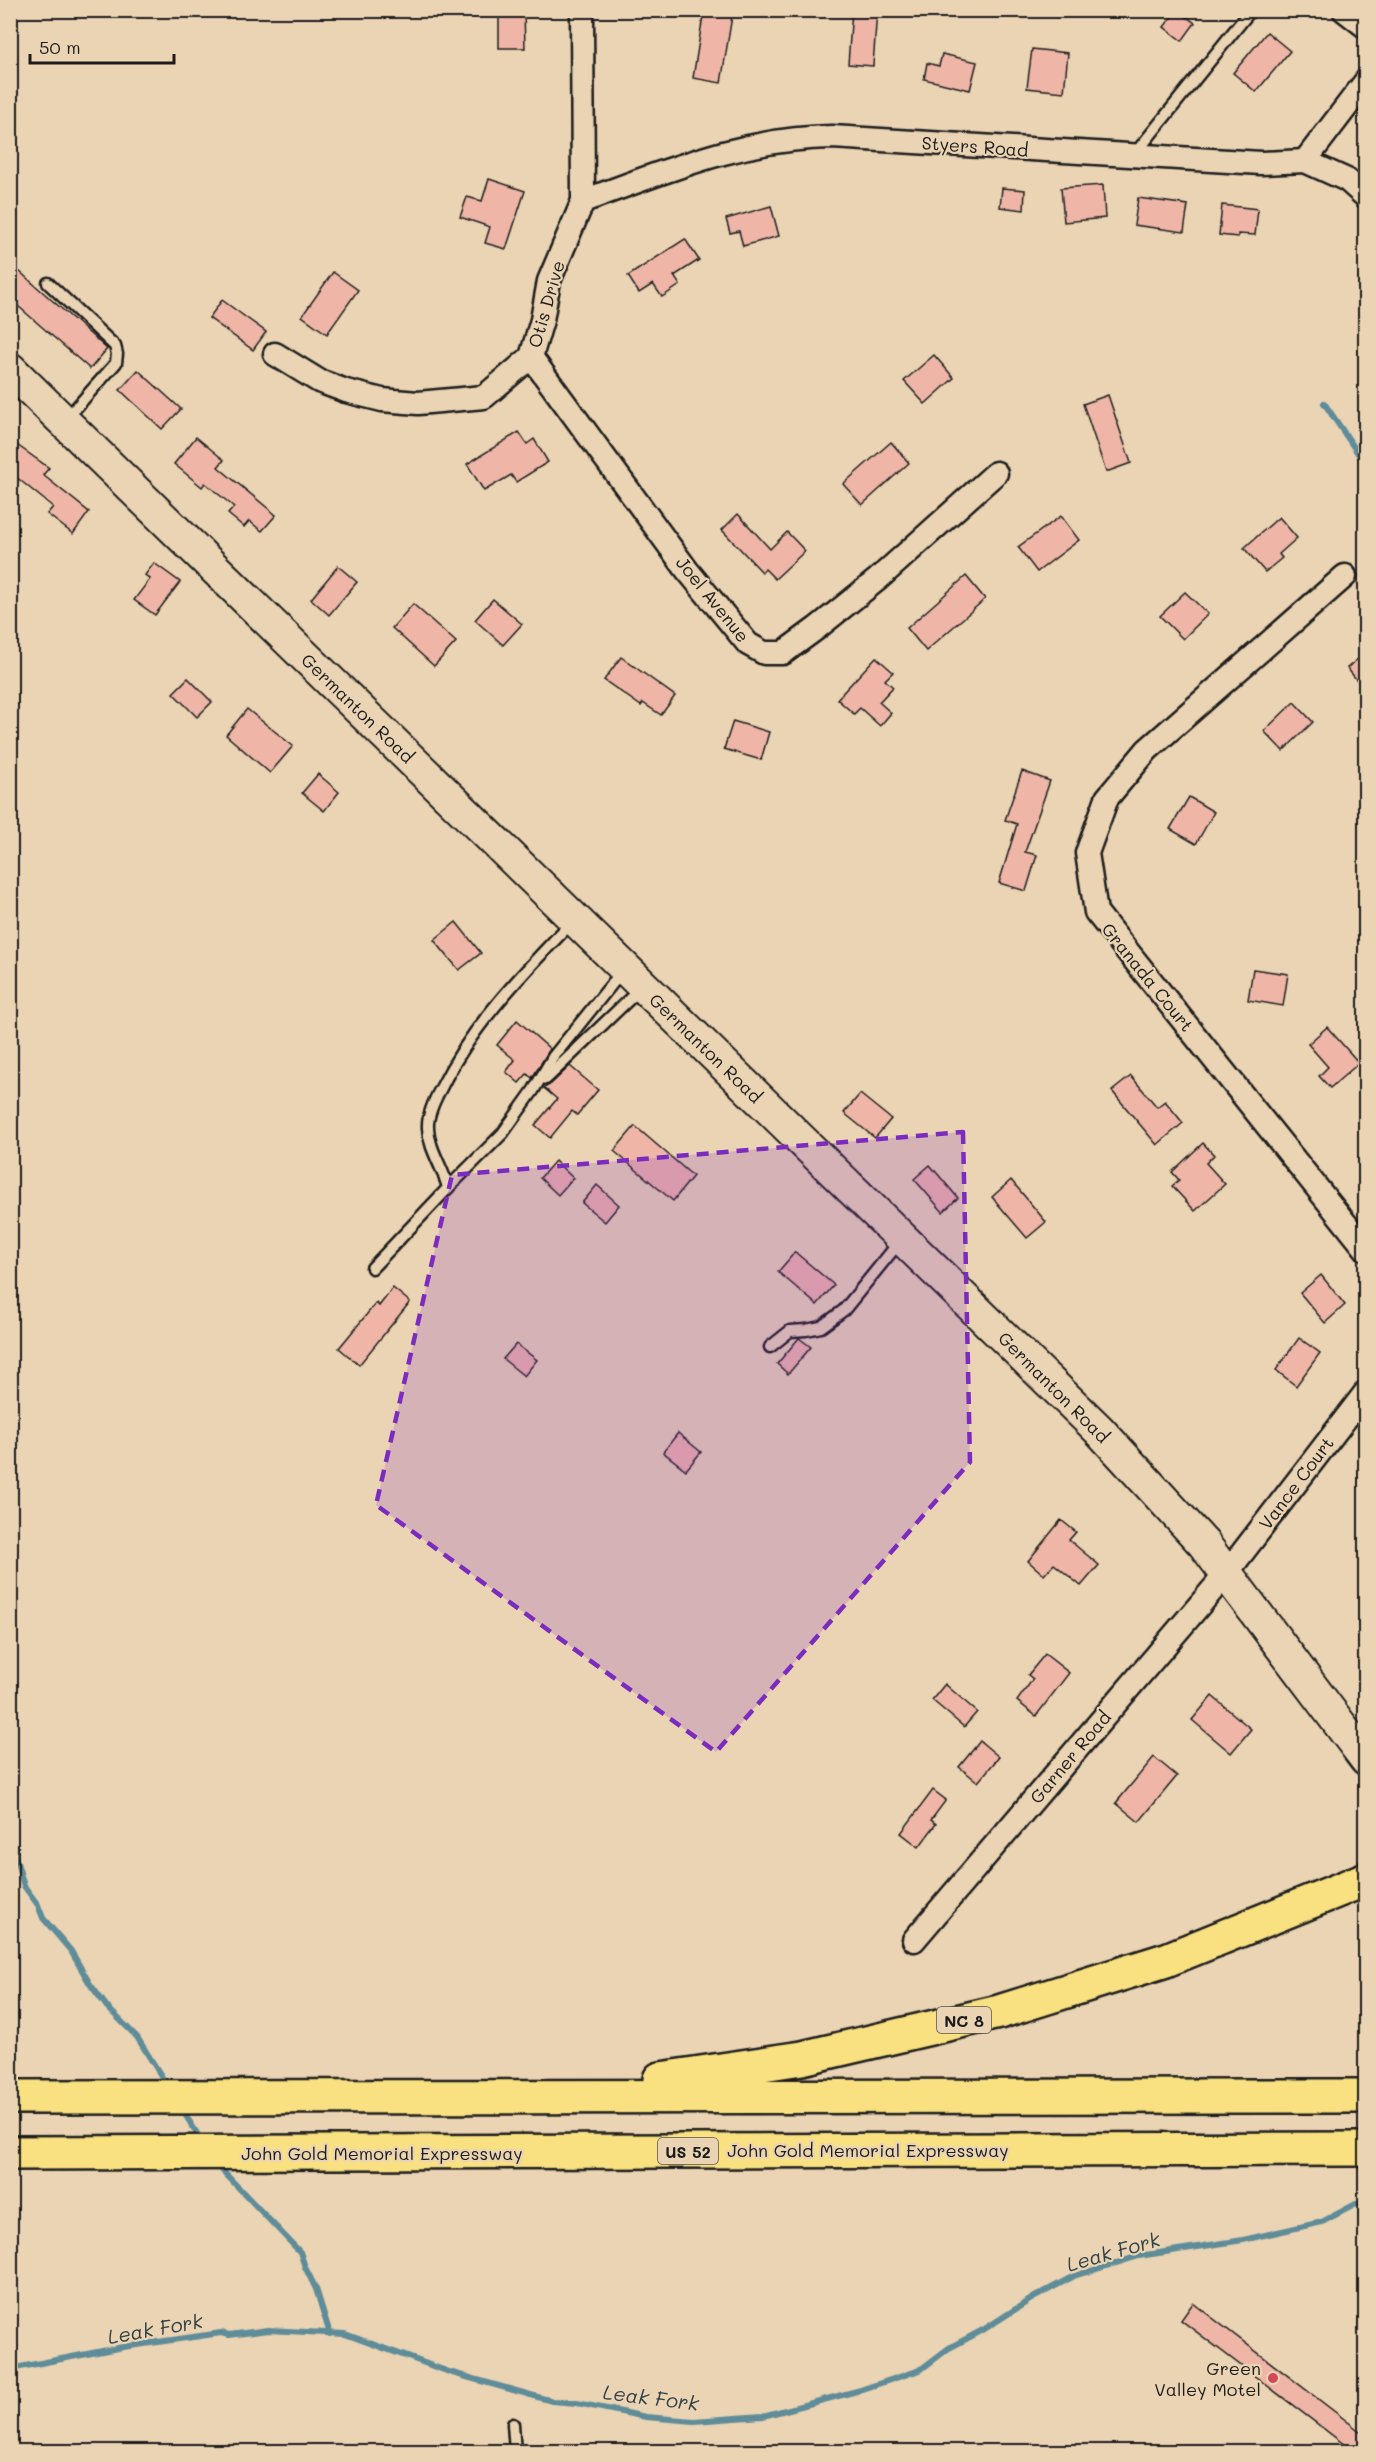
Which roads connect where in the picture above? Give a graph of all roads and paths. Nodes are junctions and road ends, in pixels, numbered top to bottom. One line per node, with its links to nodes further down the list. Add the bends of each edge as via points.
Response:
1 (582, 10): 9 (street, Otis Drive)
2 (1251, 10): 6 (lane)
3 (1344, 10): 4 (street)
4 (1365, 27)
5 (1365, 81): 7 (street)
6 (1133, 155): 7 (street, Styers Road, via 1261,163); 9 (street, Styers Road, via 797,137 711,155)
7 (1305, 161): 8 (street, Styers Road, via 1347,180)
8 (1365, 197)
9 (583, 201): 12 (street, Otis Drive, via 549,281)
10 (48, 283): 14 (lane, via 115,346 117,354 116,363)
11 (275, 354): 12 (street, Otis Drive, via 319,381 346,391 418,403 484,397)
12 (531, 357): 15 (street, Joel Avenue, via 687,570 748,644 764,653 783,653 817,628)
13 (10, 369): 14 (main road, Germanton Road)
14 (64, 421): 17 (main road, Germanton Road)
15 (996, 473)
16 (1345, 576): 22 (street, Granada Court, via 1147,750 1107,798 1087,853 1096,912)
17 (574, 919): 18 (main road, Germanton Road); 20 (lane, via 469,1039 435,1100 428,1125 431,1149)
18 (634, 978): 19 (lane); 19 (lane, via 553,1057); 21 (main road, Germanton Road)
19 (534, 1091): 20 (lane, via 503,1133)
20 (448, 1188): 23 (lane)
21 (903, 1238): 24 (lane, via 844,1310 821,1327 790,1331); 26 (main road, Germanton Road, via 1099,1430 1204,1544)
22 (1365, 1249)
23 (372, 1268)
24 (770, 1347)
25 (1365, 1392): 26 (street, Vance Court)
26 (1226, 1574): 27 (main road, Germanton Road); 29 (street, Garner Road)
27 (1365, 1759)
28 (1365, 1879): 30 (highway, NC 8, via 1166,1960 999,2012 802,2058)
29 (914, 1941)
30 (546, 2096): 31 (highway); 32 (highway)
31 (1365, 2096)
32 (10, 2097)
33 (1365, 2149): 34 (highway, John Gold Memorial Expressway / US 52)
34 (10, 2152)
35 (513, 2424): 36 (lane)
36 (516, 2451)

